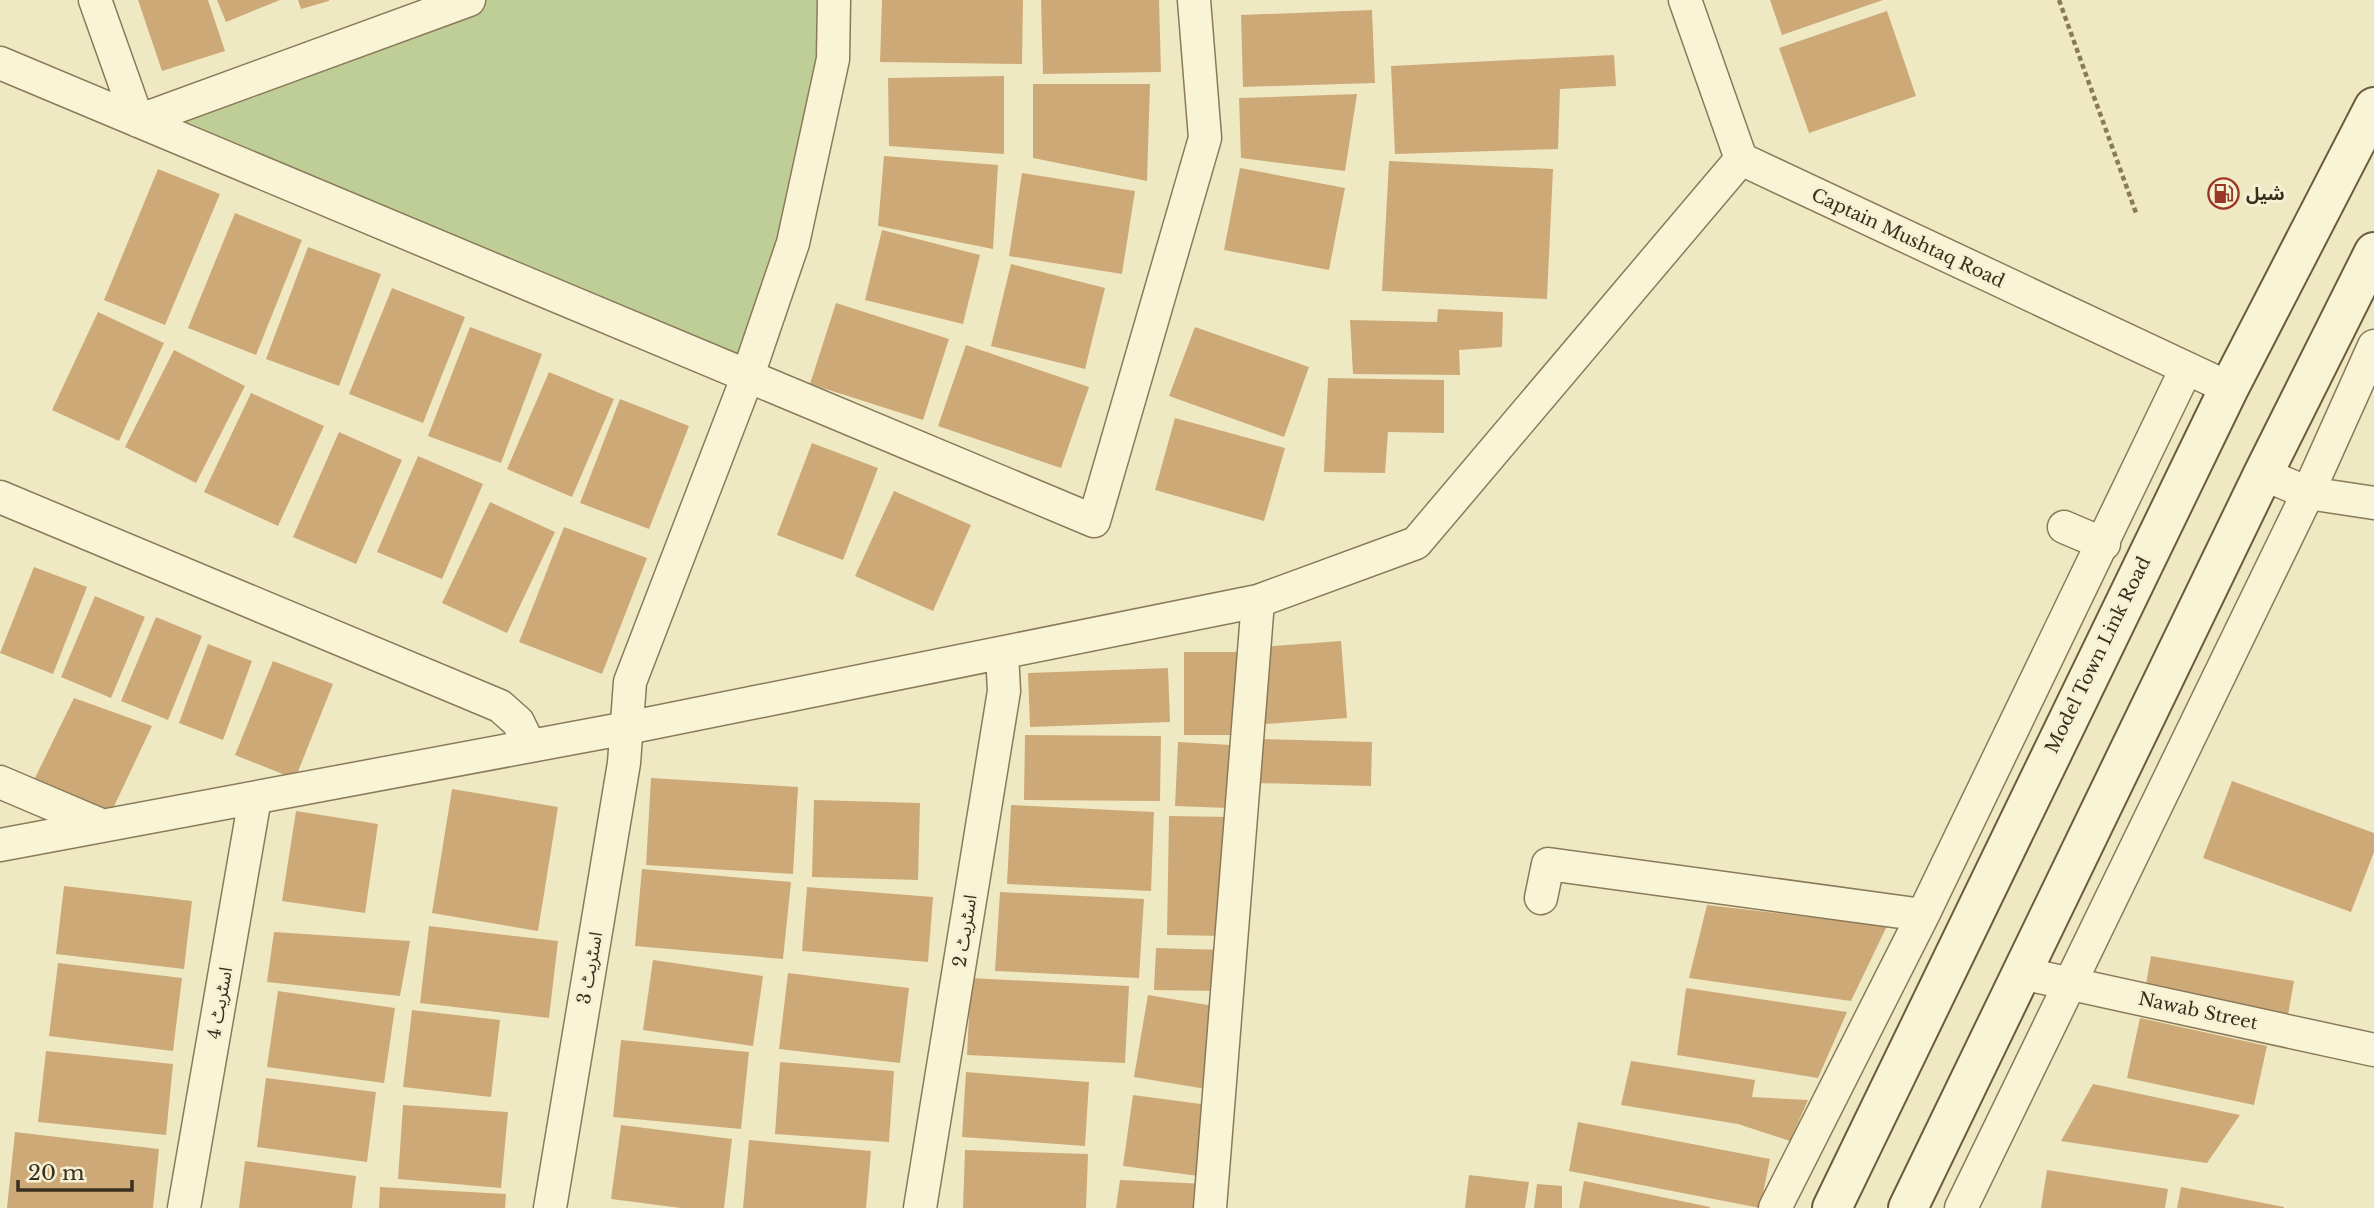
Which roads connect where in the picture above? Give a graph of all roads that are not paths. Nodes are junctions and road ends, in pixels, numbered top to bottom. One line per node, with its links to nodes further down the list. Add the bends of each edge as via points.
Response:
1 (95, 0): 8 (street)
2 (469, 0): 8 (street)
3 (834, 0): 13 (street, اسٹریٹ 3, via 833,59 793,243)
4 (1194, 0): 13 (street, via 1205,138 1094,521)
5 (1685, 0): 9 (street)
6 (0, 63): 8 (street)
7 (2374, 107): 14 (main road, Model Town Link Road)
8 (138, 121): 13 (street)
9 (1741, 159): 12 (street, Captain Mushtaq Road); 21 (street, via 1416,543)
10 (2374, 252): 15 (main road)
11 (2374, 346): 16 (street)
12 (2186, 369): 14 (street, Captain Mushtaq Road); 20 (street)
13 (747, 378): 23 (street, اسٹریٹ 3, via 630,682)
14 (2229, 388): 39 (main road, Model Town Link Road)
15 (2263, 474): 16 (street); 31 (main road)
16 (2308, 493): 18 (street); 32 (street)
17 (0, 497): 24 (street, via 500,706 518,722)
18 (2374, 503)
19 (2064, 527): 20 (street)
20 (2104, 544): 30 (street)
21 (1258, 601): 22 (street); 37 (street)
22 (1002, 653): 23 (street); 36 (street, اسٹریٹ 2, via 1004,691)
23 (626, 728): 24 (street); 35 (street, اسٹریٹ 3)
24 (529, 745): 26 (street)
25 (0, 782): 27 (street)
26 (255, 799): 27 (street); 34 (street, اسٹریٹ 4)
27 (101, 825): 28 (street)
28 (0, 845)
29 (1541, 898): 30 (street, via 1548,864)
30 (1923, 915): 38 (street)
31 (2021, 973): 32 (street, Nawab Street); 40 (main road)
32 (2070, 983): 33 (street, Nawab Street); 41 (street)
33 (2374, 1050)
34 (184, 1208)
35 (550, 1208)
36 (920, 1208)
37 (1210, 1208)
38 (1775, 1208)
39 (1832, 1208)
40 (1908, 1208)
41 (1961, 1208)

